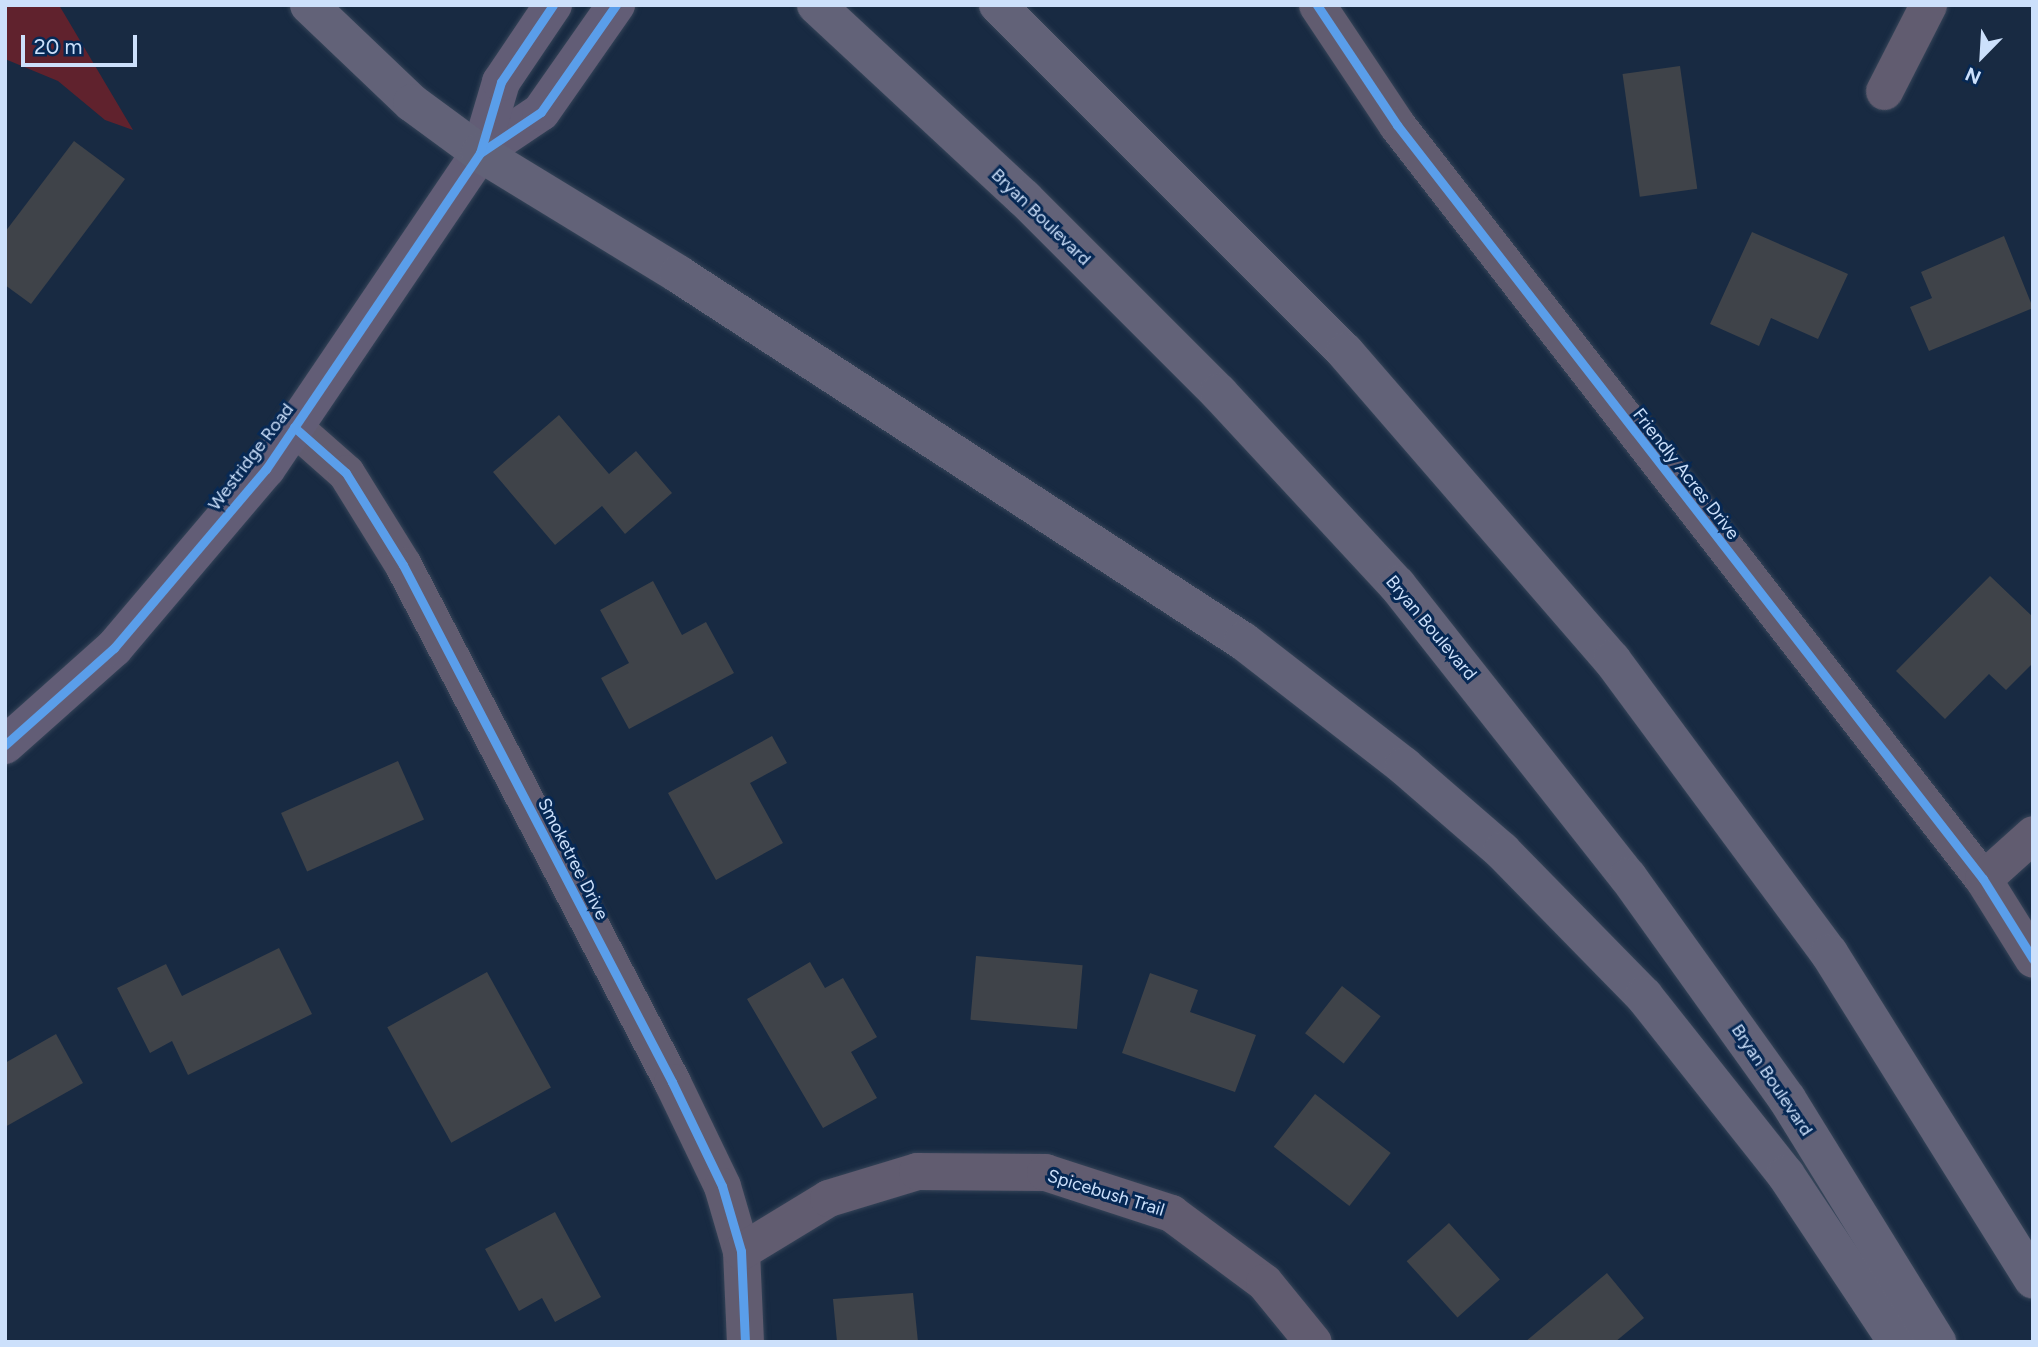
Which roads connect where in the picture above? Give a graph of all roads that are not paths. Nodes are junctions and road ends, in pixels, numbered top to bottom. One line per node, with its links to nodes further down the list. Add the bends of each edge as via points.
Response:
1 (309, 5): 9 (highway, via 412,103)
2 (553, 5): 9 (main road, Westridge Road, via 501,82)
3 (616, 5): 9 (main road, Westridge Road, via 541,112)
4 (816, 5): 20 (highway, Bryan Boulevard, via 1044,218 1397,585 1620,866 1787,1099)
5 (998, 5): 16 (highway, via 1345,352 1612,660 1829,953)
6 (1317, 5): 13 (street, Friendly Acres Drive, via 1397,125)
7 (1928, 5): 8 (street)
8 (1884, 90)
9 (480, 153): 10 (main road, Westridge Road); 19 (highway, via 678,274 1243,641 1404,766 1502,851 1644,996 1786,1175)
10 (294, 428): 11 (main road, Westridge Road, via 114,648); 15 (street, Smoketree Drive, via 346,473 403,565 672,1082 722,1186)
11 (5, 745)
12 (2033, 834): 13 (street)
13 (1983, 879): 14 (street, Friendly Acres Drive)
14 (2033, 959)
15 (741, 1251): 17 (street, Smoketree Drive); 18 (street, Spicebush Trail, via 828,1198 917,1171 1045,1172 1171,1213 1264,1282)
16 (2033, 1279)
17 (745, 1342)
18 (1313, 1342)
19 (1897, 1342)
20 (1937, 1342)

